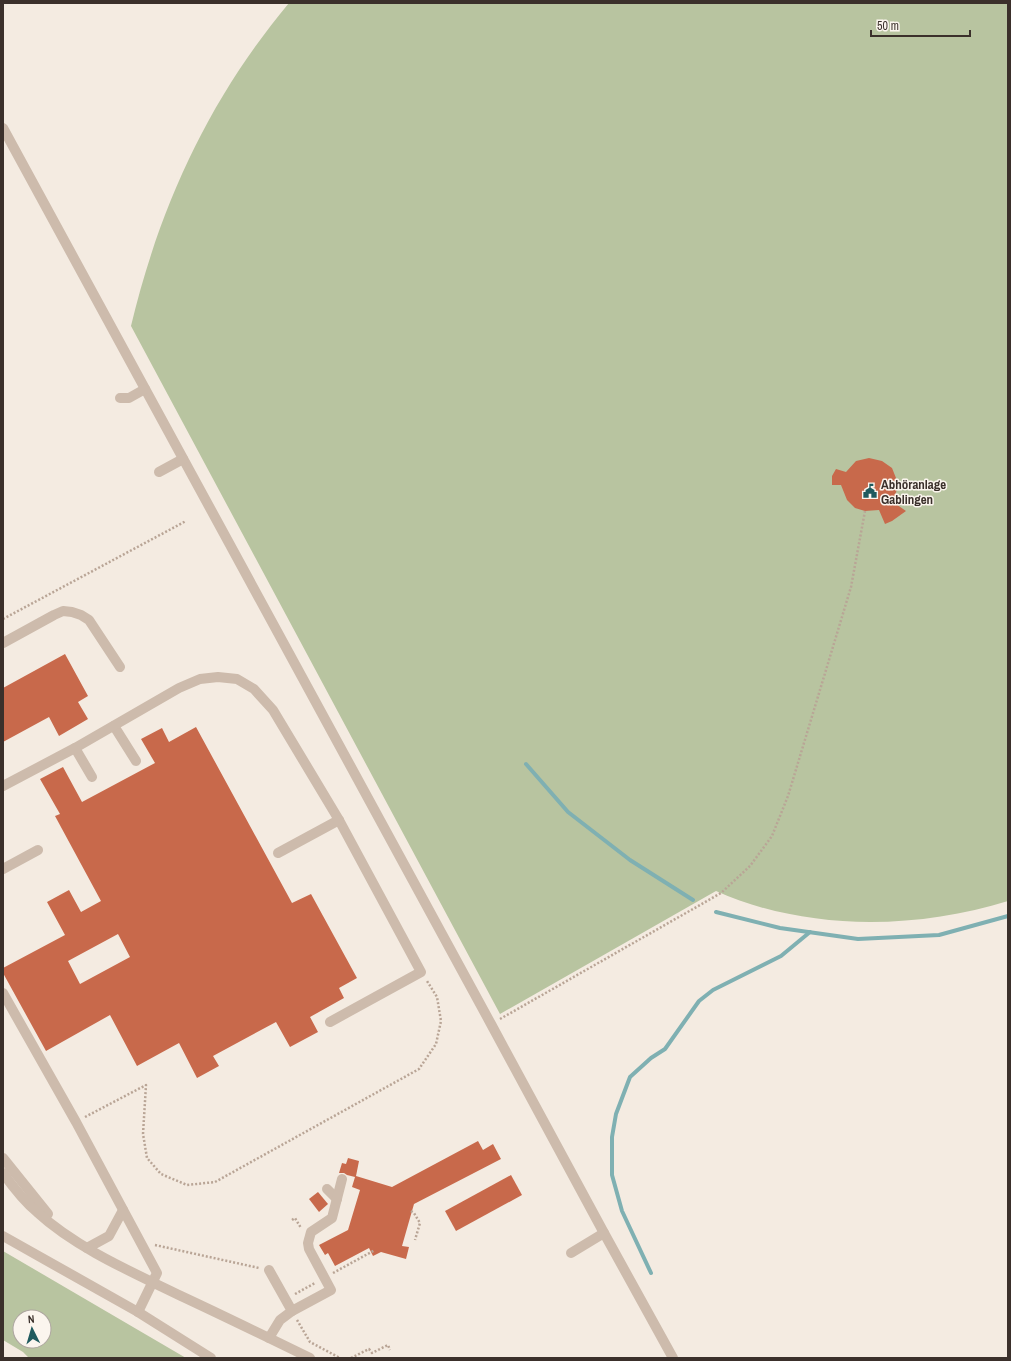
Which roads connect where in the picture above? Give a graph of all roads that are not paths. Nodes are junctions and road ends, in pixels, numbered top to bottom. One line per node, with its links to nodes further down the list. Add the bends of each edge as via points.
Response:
1 (3, 128): 2 (lane)
2 (146, 389): 3 (lane, via 129,398); 4 (lane)
3 (120, 398)
4 (183, 459): 5 (lane); 25 (lane)
5 (159, 472)
6 (3, 643): 7 (lane, via 54,615 63,611 72,612 89,620)
7 (120, 667)
8 (114, 726): 9 (lane); 10 (lane); 13 (lane, via 179,688 200,679 218,677 237,680 254,689 273,710)
9 (75, 748): 11 (lane); 12 (lane)
10 (136, 762)
11 (92, 778)
12 (3, 786)
13 (338, 820): 15 (lane); 18 (lane, via 421,972)
14 (38, 850): 16 (lane)
15 (278, 853)
16 (3, 869)
17 (3, 993): 24 (lane)
18 (330, 1022)
19 (3, 1158): 26 (lane)
20 (3, 1173): 26 (lane, via 37,1212)
21 (342, 1179): 23 (lane)
22 (327, 1189): 23 (lane)
23 (337, 1199): 32 (lane, via 332,1218 312,1232 308,1243 331,1290)
24 (123, 1210): 28 (lane, via 109,1236); 31 (lane, via 157,1273)
25 (604, 1233): 29 (lane); 37 (lane)
26 (65, 1234): 28 (lane)
27 (3, 1236): 33 (lane)
28 (87, 1248): 31 (lane)
29 (571, 1253)
30 (269, 1270): 32 (lane)
31 (153, 1282): 33 (lane); 34 (lane)
32 (292, 1311): 34 (lane, via 280,1320)
33 (138, 1312): 35 (lane)
34 (269, 1338): 36 (lane)
35 (211, 1358)
36 (310, 1358)
37 (673, 1358)

